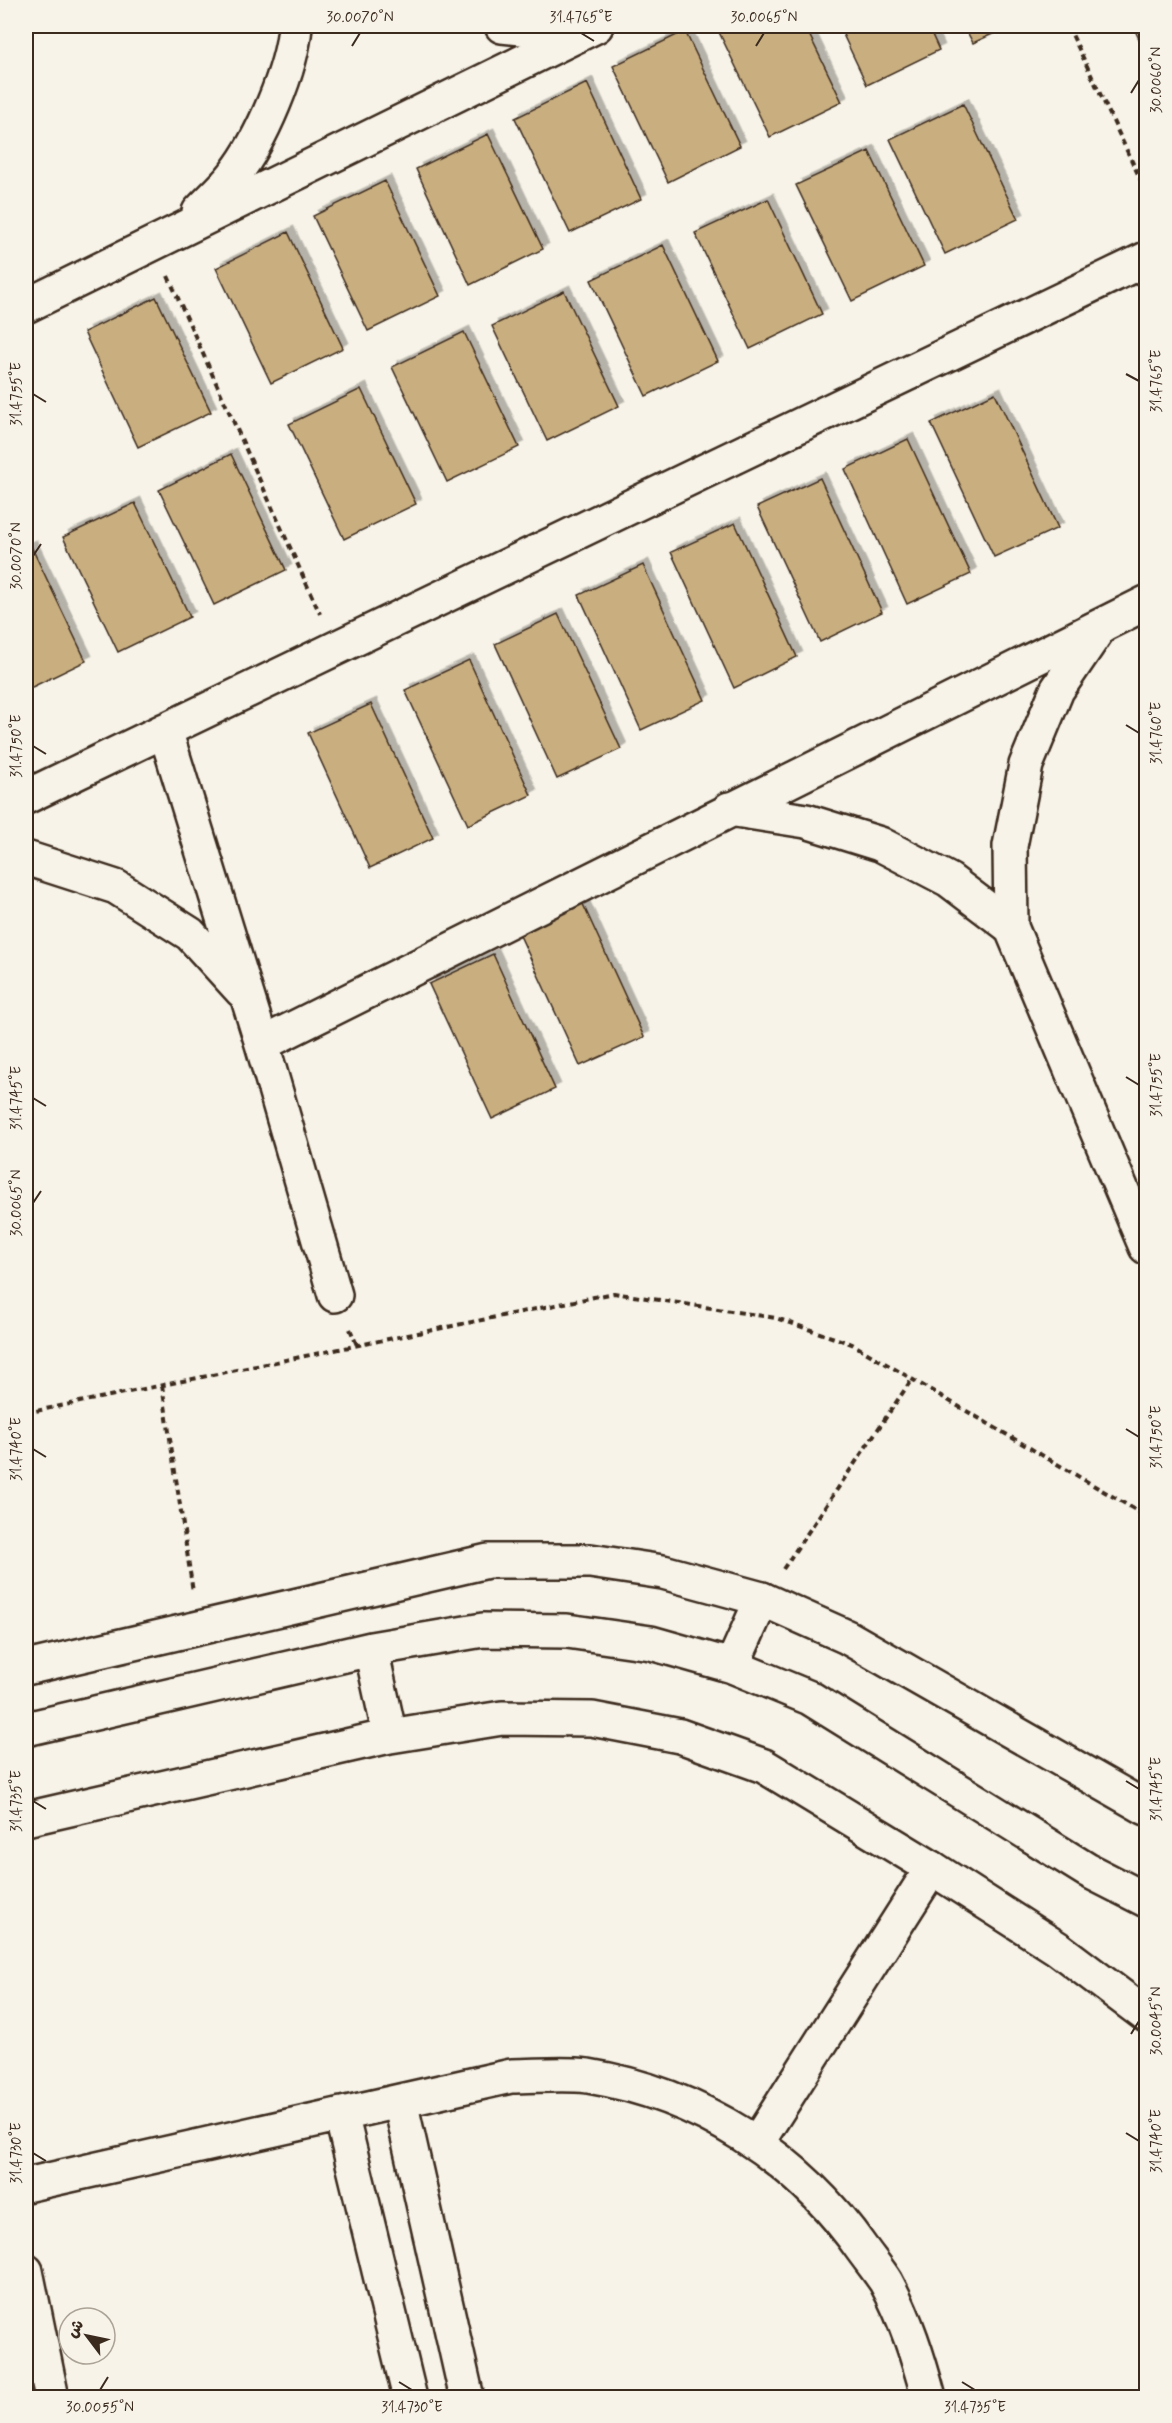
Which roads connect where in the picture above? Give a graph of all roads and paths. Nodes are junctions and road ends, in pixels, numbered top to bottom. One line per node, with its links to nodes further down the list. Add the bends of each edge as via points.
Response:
1 (295, 26): 6 (street, via 272,110 235,174)
2 (502, 26): 4 (street)
3 (1068, 26): 5 (path)
4 (588, 30): 6 (street)
5 (1146, 191)
6 (183, 228): 7 (street)
7 (153, 243): 9 (street); 12 (path)
8 (1146, 259): 12 (street)
9 (26, 306)
10 (1146, 603): 11 (street)
11 (1100, 626): 15 (street); 17 (street, via 1057,690 1026,765 1010,846)
12 (335, 648): 13 (street)
13 (165, 730): 14 (street); 18 (street)
14 (26, 797)
15 (729, 810): 17 (street, via 806,821 880,844 949,880); 19 (street)
16 (26, 858): 18 (street, via 116,888 190,934)
17 (1011, 927): 20 (street)
18 (248, 997): 19 (street)
19 (262, 1044): 21 (street)
20 (1146, 1247)
21 (334, 1295)
22 (912, 1379): 23 (path, via 852,1344 776,1318 614,1293); 25 (path); 26 (path)
23 (162, 1385): 24 (path); 27 (path)
24 (26, 1413)
25 (1146, 1516)
26 (762, 1599): 27 (street, via 663,1572 601,1563 488,1561); 29 (street); 33 (street, via 847,1637)
27 (198, 1628): 30 (street)
28 (371, 1649): 29 (street, via 483,1630 567,1631 651,1643); 31 (street); 32 (street)
29 (732, 1666): 36 (street, via 810,1698 1087,1870)
30 (26, 1668)
31 (26, 1730)
32 (390, 1736): 34 (street); 35 (street, via 502,1718 592,1719 680,1736 764,1766)
33 (1146, 1808)
34 (26, 1819)
35 (932, 1868): 37 (street, via 1057,1948); 40 (street)
36 (1146, 1900)
37 (1146, 2015)
38 (400, 2101): 39 (street); 40 (street, via 511,2076 586,2076 647,2090 704,2112); 45 (street)
39 (340, 2114): 41 (street); 44 (street)
40 (757, 2143): 46 (street, via 805,2181 845,2224 885,2281 914,2343)
41 (26, 2185)
42 (26, 2271): 43 (street)
43 (52, 2397)
44 (410, 2397)
45 (467, 2397)
46 (929, 2397)

